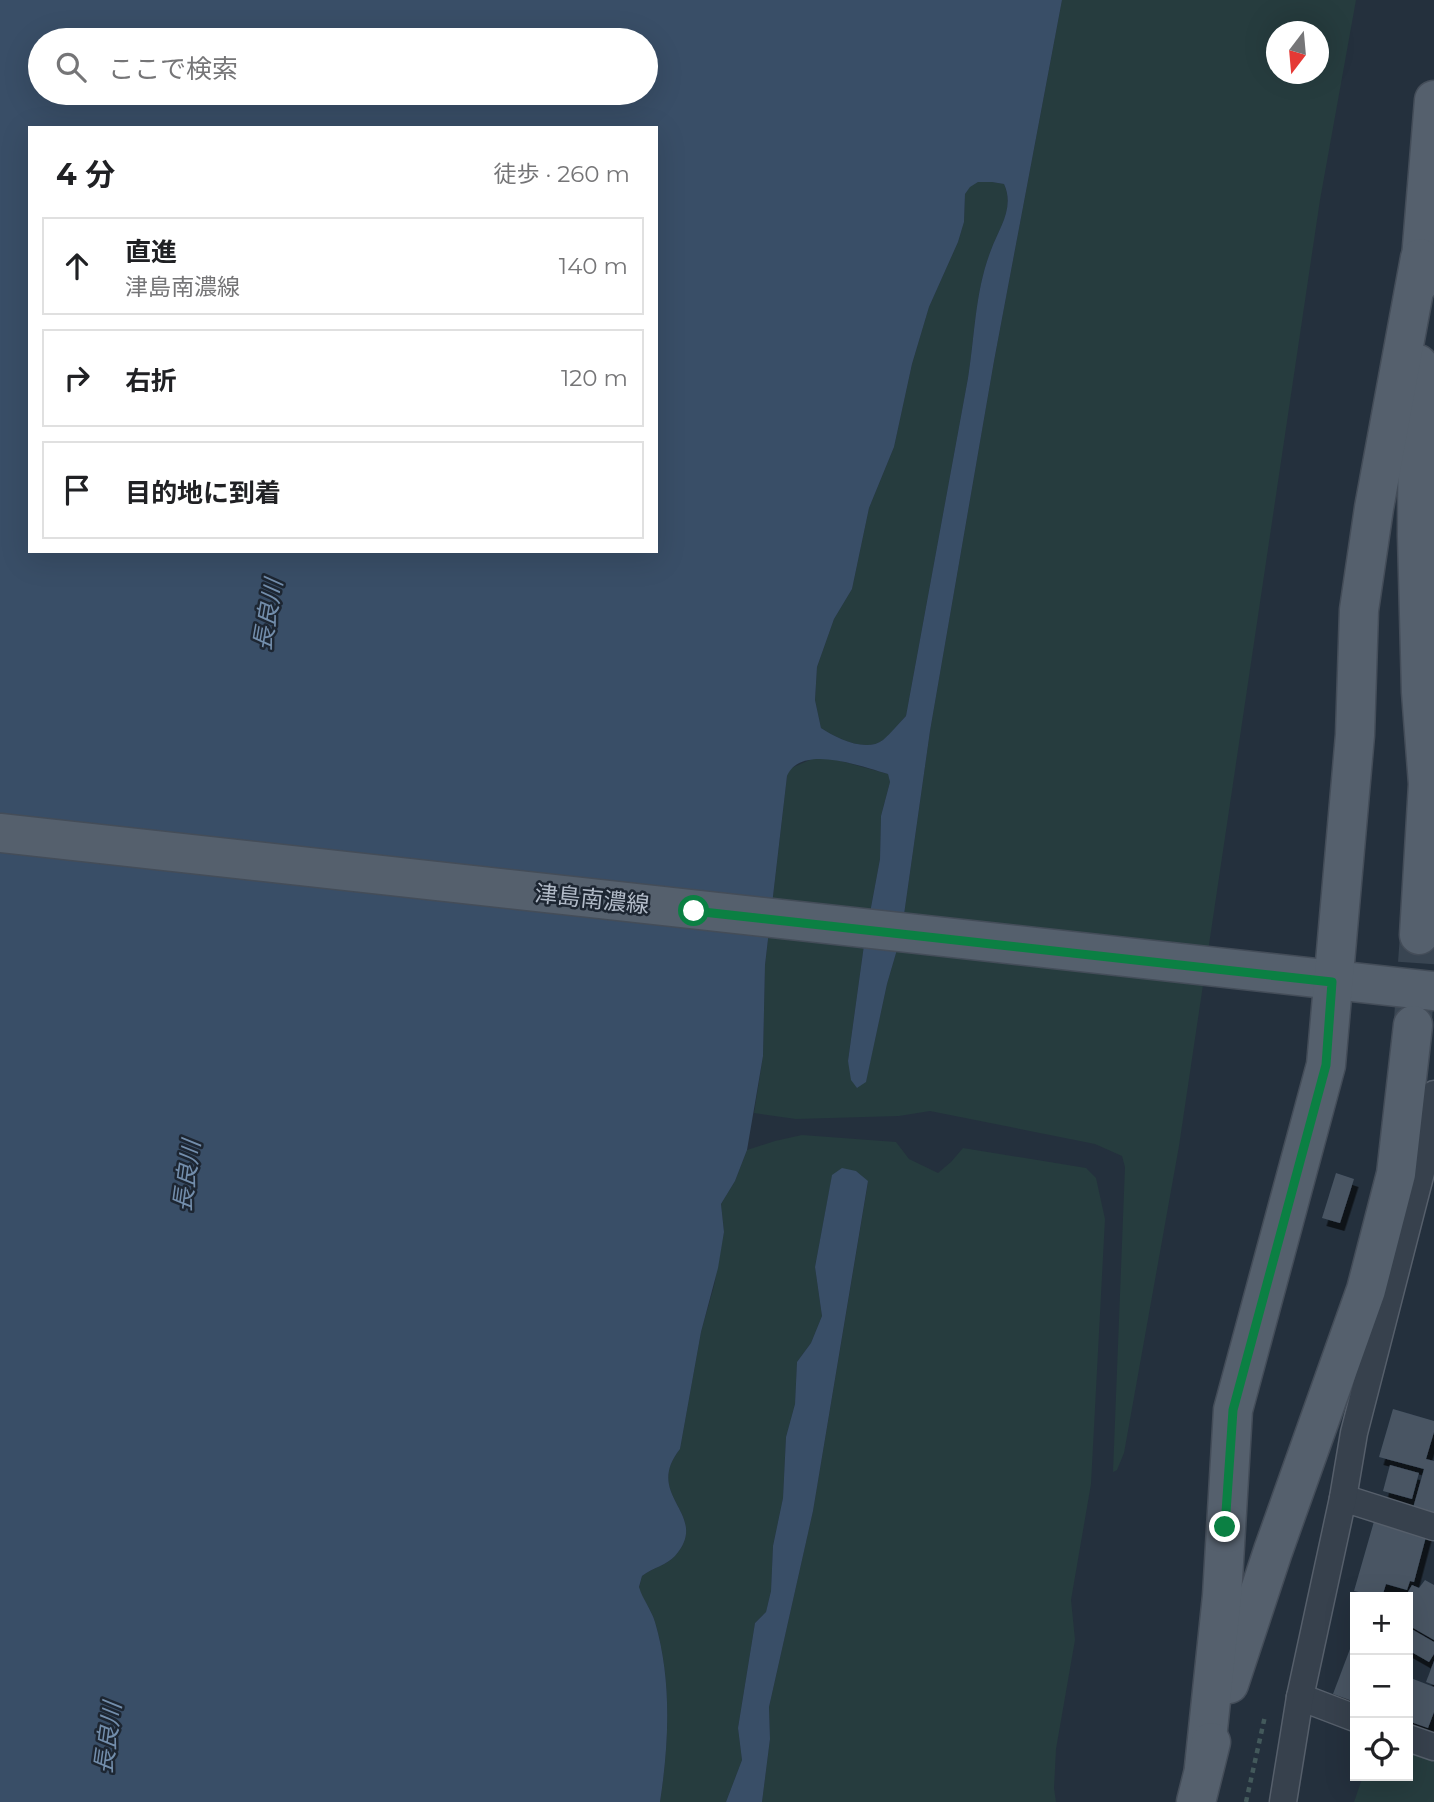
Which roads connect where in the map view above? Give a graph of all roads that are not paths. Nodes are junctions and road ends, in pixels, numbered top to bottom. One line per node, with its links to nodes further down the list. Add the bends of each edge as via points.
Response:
1 (1434, 100): 2 (main road)
2 (1420, 258): 4 (main road, via 1417,536 1428,784); 5 (main road, via 1359,610 1355,735)
3 (0, 833): 5 (main road, 津島南濃線)
4 (1419, 935)
5 (1332, 982): 6 (main road, 津島南濃線); 15 (main road, via 1326,1065 1233,1410 1222,1596)
6 (1434, 991)
7 (1413, 1025): 15 (main road, via 1396,1174 1366,1290 1273,1551)
8 (1434, 1094): 9 (street, via 1426,1153 1357,1420)
9 (1343, 1498): 10 (street); 11 (street)
10 (1434, 1527)
11 (1300, 1697): 12 (street); 16 (street)
12 (1350, 1716)
13 (1413, 1740): 14 (street)
14 (1434, 1747)
15 (1200, 1784)
16 (1283, 1802)

